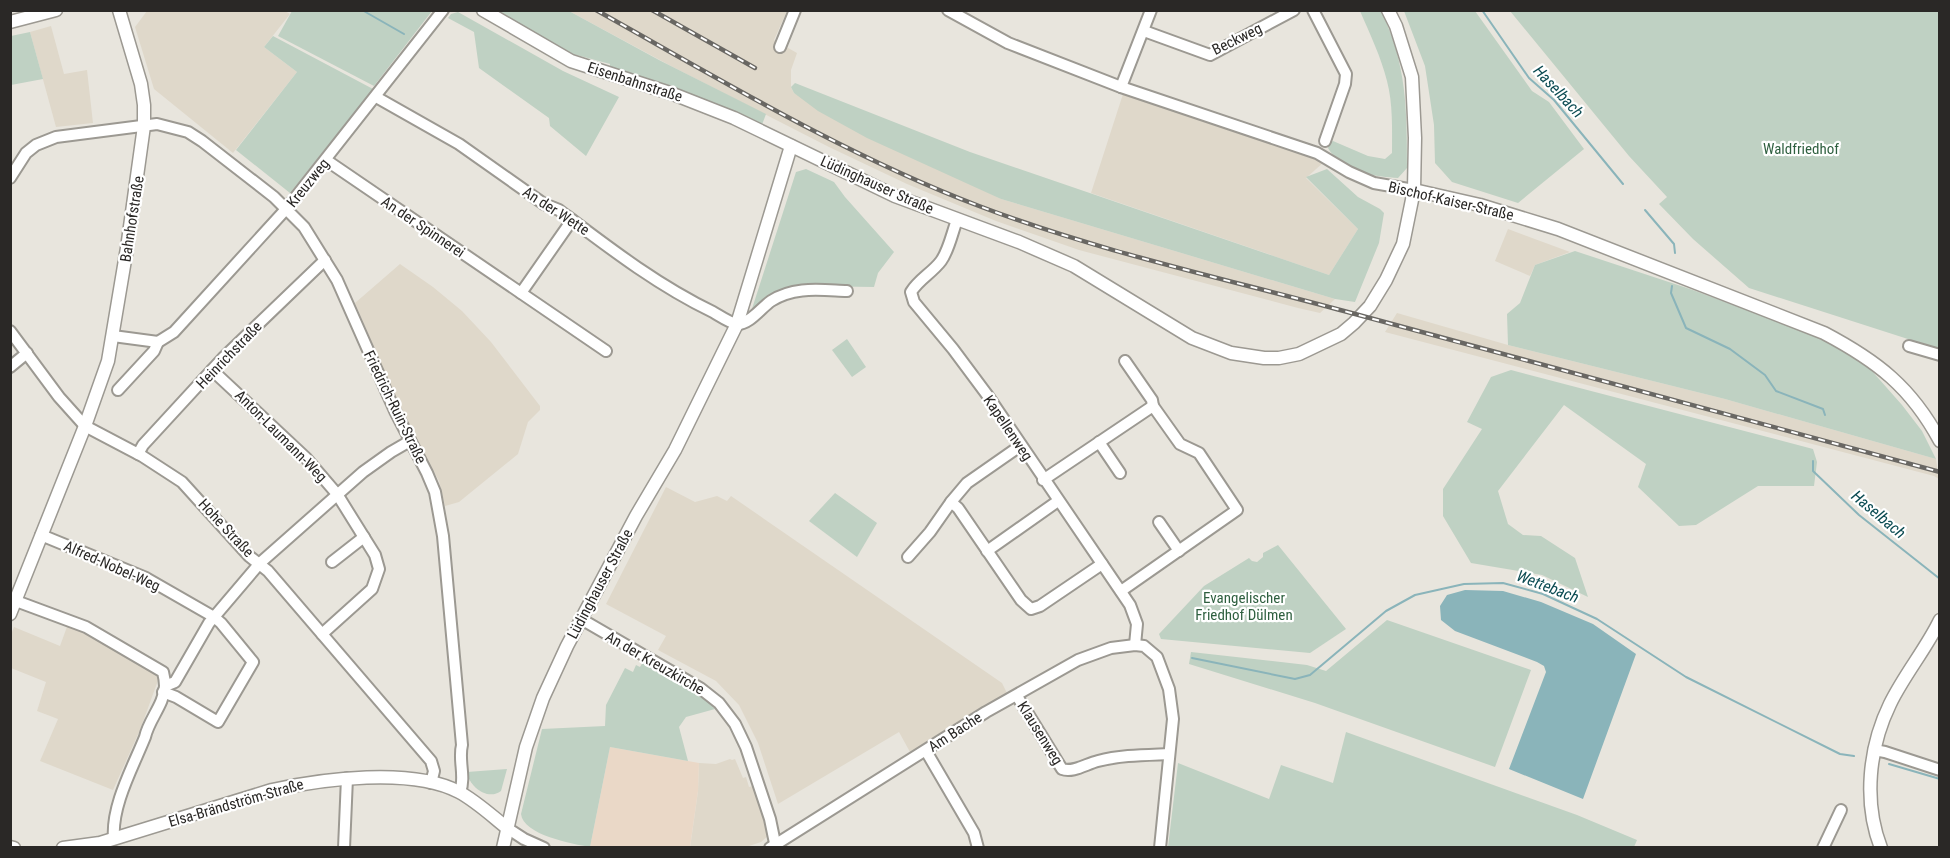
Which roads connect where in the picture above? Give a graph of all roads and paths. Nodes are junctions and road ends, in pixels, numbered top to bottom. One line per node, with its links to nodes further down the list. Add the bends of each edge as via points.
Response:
1 (56, 10): 11 (street)
2 (119, 10): 16 (street, Bahnhofstraße, via 141,84)
3 (444, 10): 15 (street, Kreuzweg)
4 (483, 10): 18 (street, Eisenbahnstraße, via 571,61 673,93)
5 (795, 10): 13 (street)
6 (948, 10): 14 (street, Bischof-Kaiser-Straße, via 1008,44)
7 (1151, 10): 12 (street)
8 (1294, 10): 12 (street, Beckweg, via 1210,55)
9 (1313, 10): 17 (street, via 1346,74)
10 (1388, 10): 21 (street, Lüdinghauser Straße, via 1412,77)
11 (10, 22)
12 (1144, 31): 14 (street)
13 (780, 47)
14 (1121, 87): 21 (street, Bischof-Kaiser-Straße, via 1317,153 1374,183)
15 (376, 97): 19 (street, Kreuzweg); 23 (street, An der Wette, via 459,144)
16 (144, 126): 20 (street, Friedrich-Ruin-Straße, via 56,137 26,153); 22 (street, Friedrich-Ruin-Straße, via 157,124 188,132); 30 (street, Bahnhofstraße)
17 (1325, 141)
18 (791, 146): 24 (street, Lüdinghauser Straße, via 895,196); 28 (street, Lüdinghauser Straße)
19 (326, 160): 22 (street, Kreuzweg); 27 (street, An der Spinnerei)
20 (10, 178)
21 (1414, 190): 24 (street, Lüdinghauser Straße, via 1403,244 1370,306 1341,334 1299,354 1279,358 1214,348 1171,327 1074,266); 41 (street, Bischof-Kaiser-Straße, via 1558,229 1824,333 1885,370)
22 (287, 208): 25 (street, Friedrich-Ruin-Straße); 31 (street, Kreuzweg, via 174,332)
23 (572, 220): 27 (street); 28 (street, An der Wette, via 664,285)
24 (957, 220): 46 (street, Kapellenweg, via 943,258 911,292 914,302 953,349)
25 (326, 260): 38 (street, Heinrichstraße); 43 (street, Friedrich-Ruin-Straße)
26 (847, 291): 28 (street, via 789,292 745,323)
27 (521, 293): 33 (street, An der Spinnerei)
28 (737, 324): 66 (street, Lüdinghauser Straße, via 675,450)
29 (10, 331): 34 (street, Hohe Straße)
30 (113, 336): 31 (street); 42 (street, Bahnhofstraße)
31 (158, 342): 39 (street, Kreuzweg)
32 (1909, 346): 35 (street)
33 (606, 351)
34 (27, 353): 37 (street); 42 (street, Hohe Straße)
35 (1940, 355)
36 (1125, 361): 40 (street)
37 (10, 367)
38 (212, 370): 47 (street, Heinrichstraße); 50 (street, Anton-Laumann-Weg, via 301,453)
39 (118, 390)
40 (1153, 406): 45 (street); 57 (street, via 1180,444 1199,453 1236,510)
41 (1936, 424): 44 (street, Bischof-Kaiser-Straße)
42 (86, 426): 47 (street, Hohe Straße); 54 (street)
43 (410, 441): 50 (street); 78 (street, Friedrich-Ruin-Straße, via 432,483 443,536 462,744)
44 (1940, 441)
45 (1100, 442): 48 (street); 49 (street)
46 (1020, 446): 49 (street, Kapellenweg); 52 (street, via 967,483)
47 (138, 454): 60 (street, Hohe Straße, via 182,482)
48 (1120, 473)
49 (1044, 480): 51 (street, Kapellenweg)
50 (337, 494): 55 (street, Anton-Laumann-Weg); 60 (street)
51 (1058, 501): 56 (street); 61 (street, Kapellenweg)
52 (951, 502): 56 (street); 58 (street)
53 (1159, 522): 57 (street)
54 (41, 535): 63 (street); 65 (street, Alfred-Nobel-Weg, via 146,578)
55 (364, 537): 59 (street); 68 (street, Anton-Laumann-Weg, via 378,562 375,583)
56 (987, 551): 61 (street, via 1031,609)
57 (1179, 551): 62 (street)
58 (908, 557)
59 (332, 562)
60 (260, 564): 65 (street); 68 (street, Hohe Straße)
61 (1102, 564): 62 (street, Kapellenweg)
62 (1121, 591): 69 (street, Kapellenweg, via 1137,624)
63 (16, 601): 64 (street); 70 (street, via 86,627 163,672)
64 (10, 614)
65 (214, 617): 70 (street, via 175,682); 70 (street, Alfred-Nobel-Weg, via 253,662 218,722)
66 (581, 620): 80 (street, Lüdinghauser Straße, via 533,723); 83 (street, An der Kreuzkirche, via 710,694 728,713 746,747 770,819)
67 (1940, 620): 72 (street, via 1891,702)
68 (322, 634): 77 (street, Hohe Straße, via 431,761)
69 (1140, 646): 71 (street, Am Bache, via 1111,648 1078,660); 74 (street, via 1157,657 1169,689 1173,719)
70 (164, 689): 81 (street, via 118,805)
71 (1017, 696): 73 (street, Am Bache); 74 (street, Klausenweg, via 1062,769 1068,771 1133,755)
72 (1874, 750): 75 (street); 91 (street, via 1871,799)
73 (926, 751): 83 (street, Am Bache); 88 (street, via 974,833)
74 (1169, 754): 89 (street)
75 (1940, 770)
76 (347, 778): 77 (street, Elsa-Brändström-Straße); 81 (street, Elsa-Brändström-Straße, via 261,793); 85 (street)
77 (431, 783): 78 (street, Elsa-Brändström-Straße)
78 (460, 792): 80 (street, Elsa-Brändström-Straße)
79 (1841, 810): 90 (street)
80 (507, 828): 86 (street, Lüdinghauser Straße); 87 (street)
81 (114, 839): 82 (street, Elsa-Brändström-Straße)
82 (100, 845): 84 (street, Elsa-Brändström-Straße)
83 (774, 846)
84 (63, 848)
85 (344, 848)
86 (503, 848)
87 (544, 848)
88 (978, 848)
89 (1160, 848)
90 (1822, 848)
91 (1881, 848)

